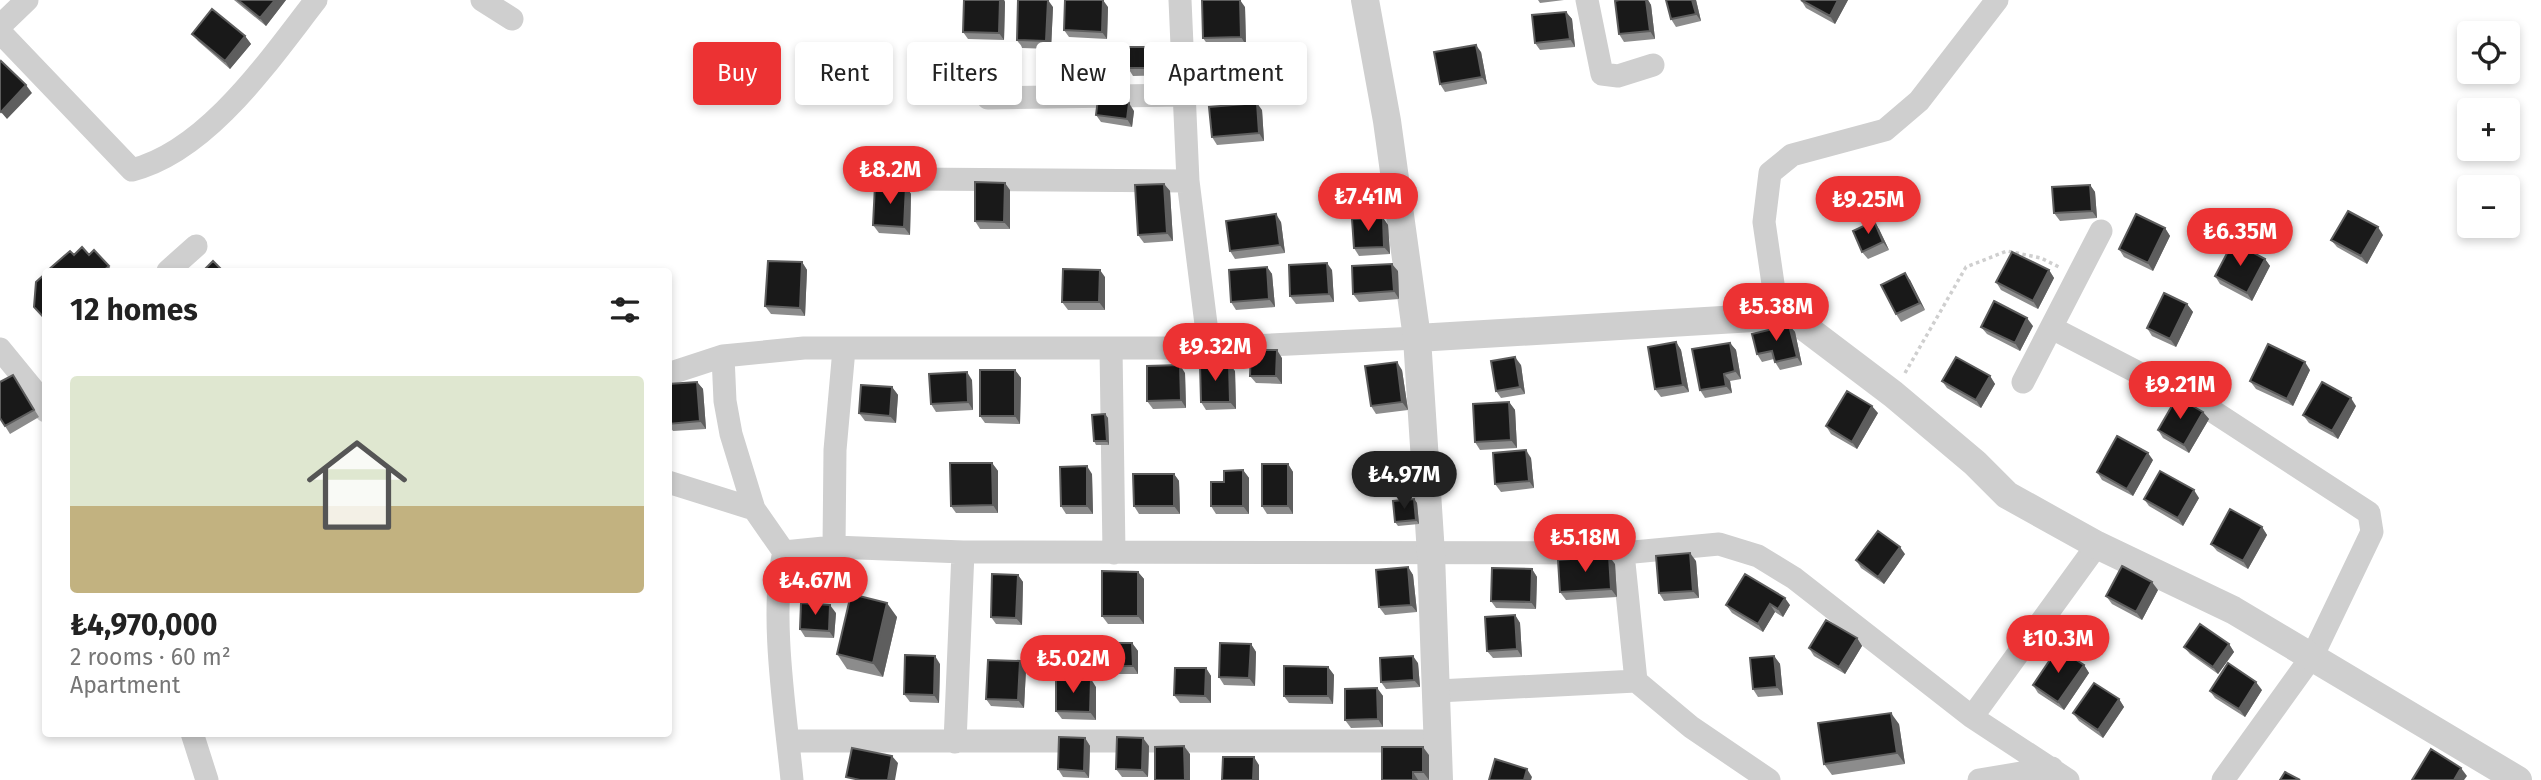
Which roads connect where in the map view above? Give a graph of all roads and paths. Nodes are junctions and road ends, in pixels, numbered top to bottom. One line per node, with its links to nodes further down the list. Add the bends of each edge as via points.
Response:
1 (27, 0): 9 (street)
2 (316, 0): 10 (street, via 209,126 152,165 132,170)
3 (482, 0): 8 (street)
4 (1180, 0): 11 (street)
5 (1365, 0): 24 (street)
6 (1587, 0): 12 (street, via 1602,74 1618,76)
7 (1997, 0): 22 (street, via 1919,101 1885,130 1792,155 1770,173 1764,222)
8 (512, 19)
9 (0, 26)
10 (0, 32)
11 (1181, 42)
12 (1653, 65)
13 (1144, 95): 14 (street)
14 (1022, 98)
15 (1184, 105): 17 (street)
16 (909, 179): 17 (street)
17 (1188, 181): 26 (street)
18 (2101, 231): 21 (street)
19 (196, 246): 20 (street)
20 (172, 268)
21 (2078, 277): 23 (street); 32 (path, via 2041,258 2007,251 1966,267)
22 (1778, 318): 24 (street); 32 (street, via 1790,316 1807,327)
23 (2052, 328): 31 (street); 43 (street, via 2214,412 2369,513 2372,532)
24 (1417, 338): 26 (street); 42 (street)
25 (1111, 348): 26 (street); 28 (street); 40 (street)
26 (1209, 348)
27 (0, 349): 33 (street)
28 (844, 349): 29 (street); 37 (street, via 835,450)
29 (723, 356): 30 (street); 35 (street, via 731,434)
30 (672, 373)
31 (2023, 382)
32 (1893, 394): 36 (street, via 2007,495)
33 (42, 396)
34 (672, 483): 35 (street)
35 (754, 509): 38 (street)
36 (2097, 545): 43 (street, via 2233,610); 46 (street)
37 (834, 547): 38 (street); 39 (street)
38 (784, 552): 48 (street, via 779,640)
39 (963, 552): 40 (street); 50 (street)
40 (1114, 553): 42 (street)
41 (1623, 553): 42 (street); 44 (street); 46 (street, via 1719,544 1758,556 1794,578)
42 (1431, 554): 45 (street)
43 (2313, 656): 52 (street); 58 (street)
44 (1636, 681): 45 (street); 56 (street, via 1691,727)
45 (1437, 691): 49 (street)
46 (1972, 717): 51 (street)
47 (193, 737): 53 (street)
48 (788, 741): 50 (street); 54 (street)
49 (1439, 741): 50 (street); 55 (street)
50 (955, 742)
51 (2060, 774): 57 (street)
52 (2504, 776)
53 (207, 780)
54 (792, 780)
55 (1439, 780)
56 (1769, 780)
57 (1979, 780)
58 (2223, 780)

